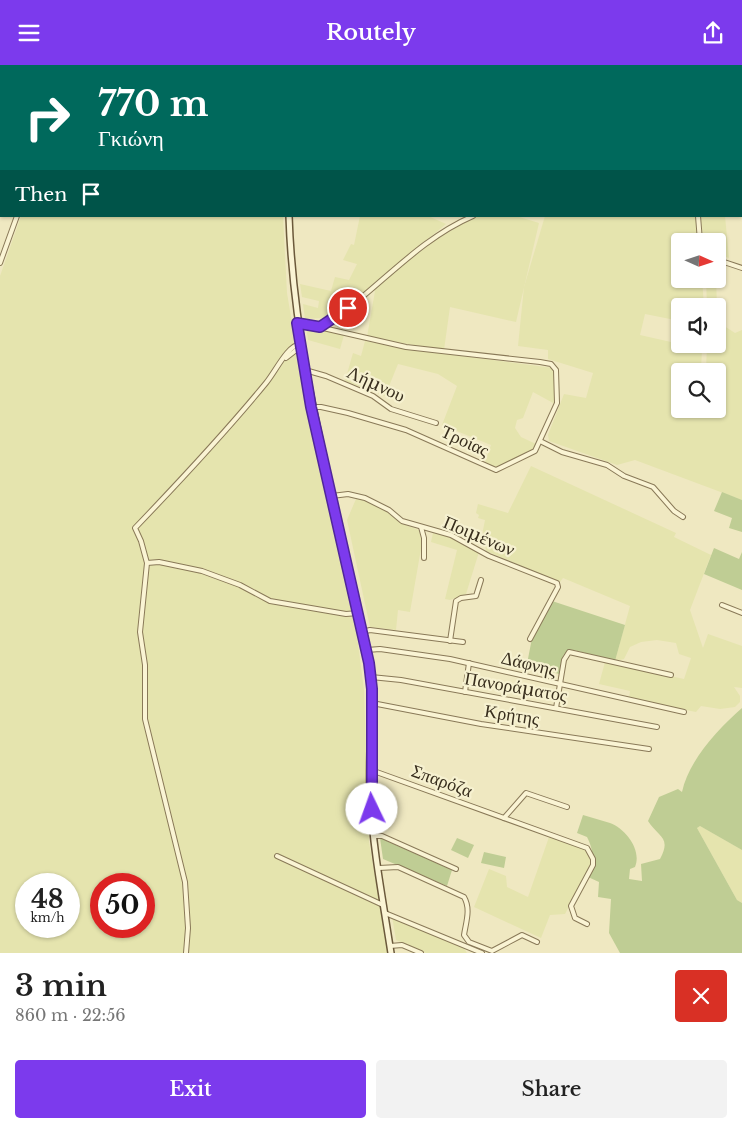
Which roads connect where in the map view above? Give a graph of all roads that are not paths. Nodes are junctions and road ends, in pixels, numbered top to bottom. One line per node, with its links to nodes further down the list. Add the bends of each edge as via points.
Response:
1 (17, 217): 6 (street)
2 (288, 217): 9 (main road)
3 (471, 217): 10 (street, via 441,233)
4 (698, 217): 5 (street)
5 (699, 233)
6 (0, 263)
7 (726, 263): 8 (street)
8 (742, 268)
9 (297, 323): 10 (street); 11 (main road)
10 (320, 327): 15 (street, Τροίας, via 406,347 551,364 556,369 557,403)
11 (301, 347): 12 (main road); 20 (street, via 289,349 202,457 135,528)
12 (305, 370): 13 (main road); 14 (street, Λήμνου, via 373,397 392,409)
13 (311, 407): 15 (street, Τροίας, via 348,413 406,431 496,470 535,451); 16 (main road)
14 (436, 423)
15 (540, 441): 17 (street, via 562,452 606,465 624,477 653,487)
16 (332, 496): 18 (street, Ποιμένων, via 348,494 365,498 402,521); 23 (main road)
17 (683, 517)
18 (420, 527): 19 (street); 26 (street, Ποιμένων, via 451,535 489,556 557,583 558,587)
19 (424, 558)
20 (147, 563): 23 (street, via 159,562 202,571 240,585 270,601 346,614); 52 (street, via 140,632 145,665 145,719 185,883)
21 (481, 580): 27 (street, via 476,596 456,601)
22 (722, 605): 24 (street)
23 (358, 613): 25 (main road)
24 (742, 613)
25 (362, 632): 27 (street); 29 (main road)
26 (530, 639)
27 (450, 641): 28 (street)
28 (463, 643)
29 (366, 651): 30 (street, Δάφνης, via 380,649); 32 (main road)
30 (469, 663): 33 (street, Δάφνης); 34 (street)
31 (671, 675): 33 (street, via 570,652 564,660)
32 (371, 677): 34 (street, Πανοράματος); 35 (main road)
33 (560, 685): 36 (street); 37 (street, Δάφνης)
34 (465, 692): 36 (street, Πανοράματος)
35 (372, 703): 39 (street, Κρήτης, via 481,724); 40 (main road)
36 (556, 708): 38 (street, Πανοράματος)
37 (684, 712)
38 (657, 727)
39 (649, 749)
40 (370, 770): 42 (street, Σπαρόζα); 43 (main road)
41 (568, 807): 42 (street, via 526,793)
42 (504, 818): 49 (street, Σπαρόζα, via 591,852 593,865 572,906 575,918)
43 (374, 836): 45 (main road); 46 (street, via 382,836)
44 (277, 856): 47 (street)
45 (379, 868): 47 (main road); 50 (street, via 398,867 464,897 468,912 464,935 469,942 492,951 522,935)
46 (456, 869)
47 (383, 905): 48 (main road)
48 (385, 913): 51 (main road); 55 (street)
49 (587, 924)
50 (537, 942)
51 (390, 946): 53 (main road); 54 (street, via 402,945)
52 (186, 953)
53 (391, 953)
54 (421, 953)
55 (482, 953)

